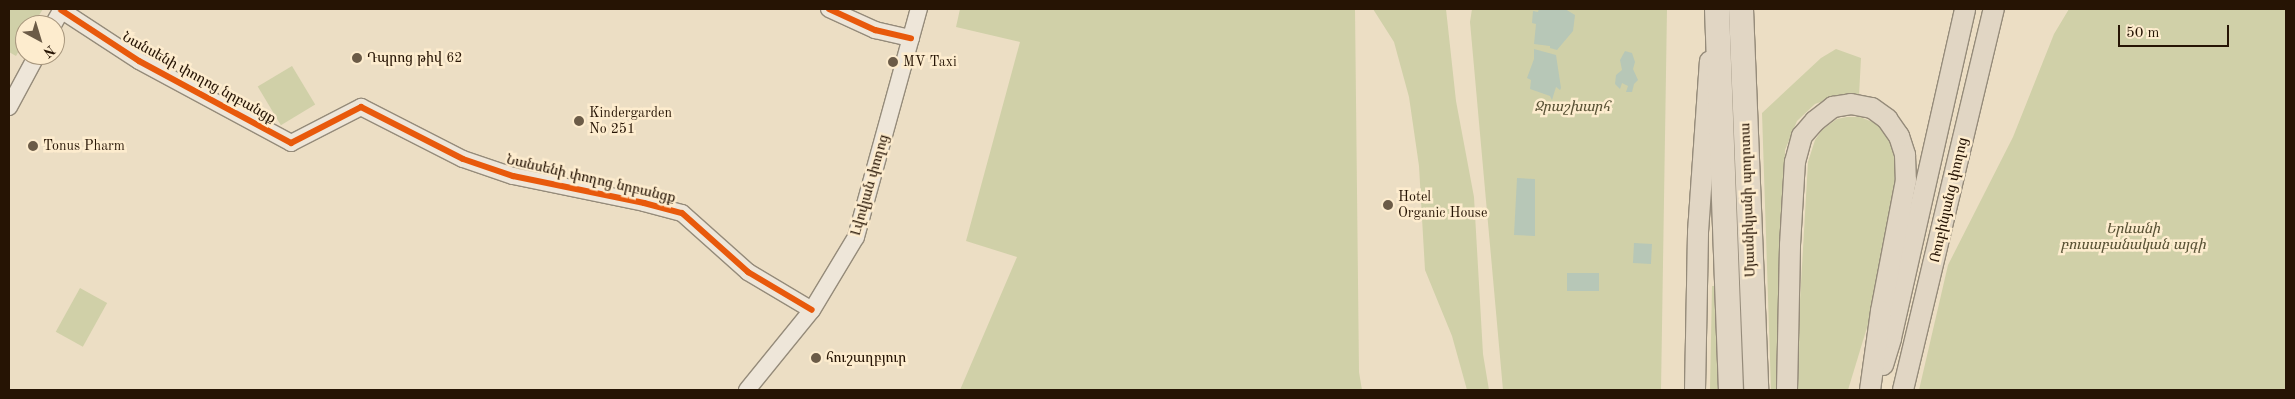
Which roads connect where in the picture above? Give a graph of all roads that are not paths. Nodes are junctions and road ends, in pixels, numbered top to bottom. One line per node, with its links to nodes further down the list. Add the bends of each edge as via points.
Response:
1 (829, 9): 8 (street, via 875,30)
2 (919, 9): 8 (street, Լվովյան փողոց)
3 (1715, 9): 14 (main road, via 1698,232); 15 (highway, Մյասնիկյանի պողոտա)
4 (1741, 9): 16 (highway, Մյասնիկյանի պողոտա)
5 (1965, 9): 19 (main road, Ռուբինյանց փողոց, via 1892,338)
6 (1994, 9): 20 (main road, Ռուբինյանց փողոց)
7 (62, 10): 12 (street, Նանսենի փողոց նրբանցք, via 139,61 291,143 361,107 463,159 513,176 682,213 748,272)
8 (911, 38): 12 (street, Լվովյան փողոց, via 856,237)
9 (28, 65): 10 (street)
10 (15, 80): 11 (street)
11 (9, 107)
12 (812, 310): 13 (street, Լվովյան փողոց)
13 (747, 390)
14 (1695, 390)
15 (1731, 390)
16 (1756, 390)
17 (1787, 390): 18 (main road, via 1795,162 1802,136 1815,121 1833,108 1851,104 1872,108 1887,119 1899,136 1905,155 1906,180)
18 (1870, 390)
19 (1876, 390)
20 (1903, 390)

